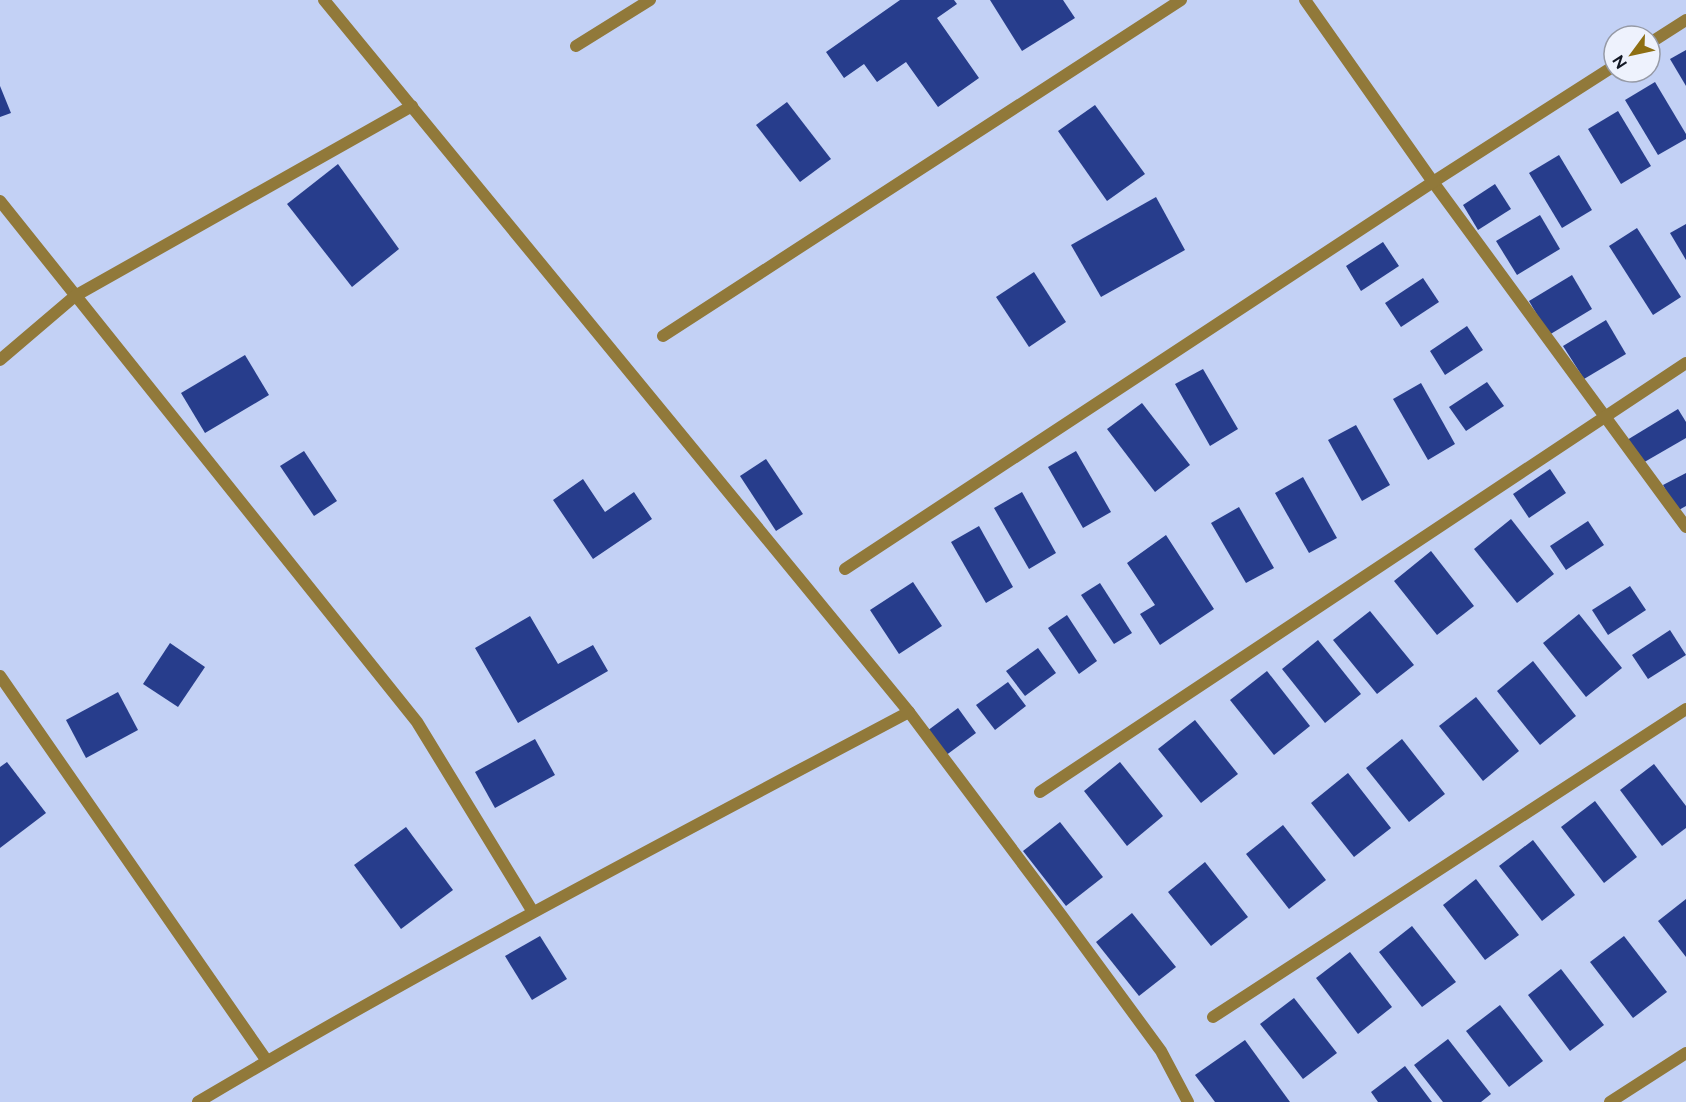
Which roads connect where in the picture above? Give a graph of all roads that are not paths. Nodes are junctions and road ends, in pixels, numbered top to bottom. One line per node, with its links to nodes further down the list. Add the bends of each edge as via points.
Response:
1 (324, 0): 9 (street)
2 (650, 0): 7 (street)
3 (1181, 0): 13 (street)
4 (1305, 0): 10 (street)
5 (1686, 20): 6 (street)
6 (1662, 35)
7 (576, 46)
8 (1602, 74): 10 (street)
9 (412, 106): 12 (street); 21 (street)
10 (1433, 182): 16 (street); 18 (street)
11 (0, 201): 12 (street)
12 (75, 296): 14 (street); 23 (street, via 417,722)
13 (663, 336)
14 (0, 360)
15 (1686, 363): 16 (street)
16 (1605, 417): 17 (street); 22 (street)
17 (1686, 527)
18 (845, 569)
19 (0, 676): 26 (street)
20 (1686, 709): 24 (street)
21 (909, 712): 23 (street); 28 (street, via 1161,1051)
22 (1040, 792)
23 (533, 912): 26 (street)
24 (1214, 1017)
25 (1686, 1053): 29 (street)
26 (267, 1061): 27 (street)
27 (198, 1102)
28 (1188, 1102)
29 (1610, 1102)

